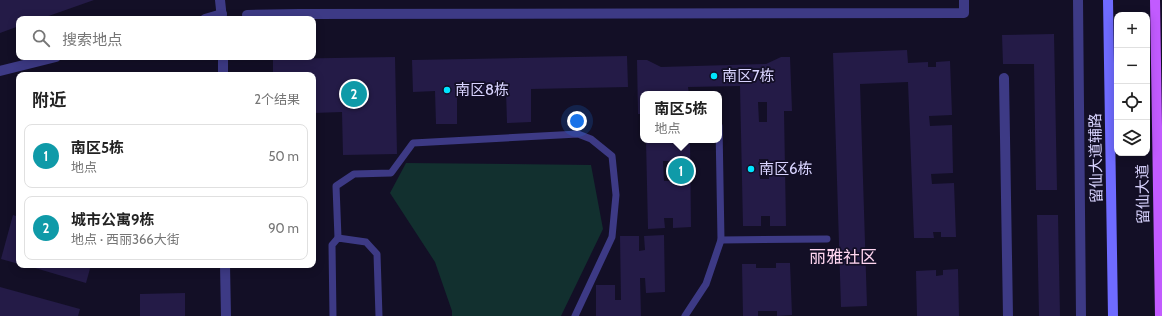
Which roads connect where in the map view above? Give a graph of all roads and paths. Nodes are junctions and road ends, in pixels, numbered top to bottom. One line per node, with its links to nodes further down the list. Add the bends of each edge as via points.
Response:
1 (220, 0): 7 (street)
2 (964, 0): 6 (street, via 964,13)
3 (1078, 0): 24 (street)
4 (1108, 0): 25 (main road, 留仙大道辅路)
5 (1155, 0): 26 (main road, 留仙大道)
6 (247, 15)
7 (222, 16)
8 (44, 60): 10 (street)
9 (223, 60): 11 (street)
10 (0, 71)
11 (223, 72)
12 (1004, 78): 23 (street)
13 (719, 143): 16 (lane)
14 (338, 238): 19 (lane, via 332,245); 20 (lane, via 366,242 377,254); 21 (lane, via 336,186 354,174 391,173 413,143 578,134 591,138 612,156 616,202 612,237)
15 (827, 239): 16 (lane)
16 (721, 240): 22 (lane, via 706,284)
17 (225, 268): 18 (street)
18 (226, 316)
19 (333, 316)
20 (379, 316)
21 (575, 316)
22 (685, 316)
23 (1008, 316)
24 (1081, 316)
25 (1113, 316)
26 (1160, 316)

